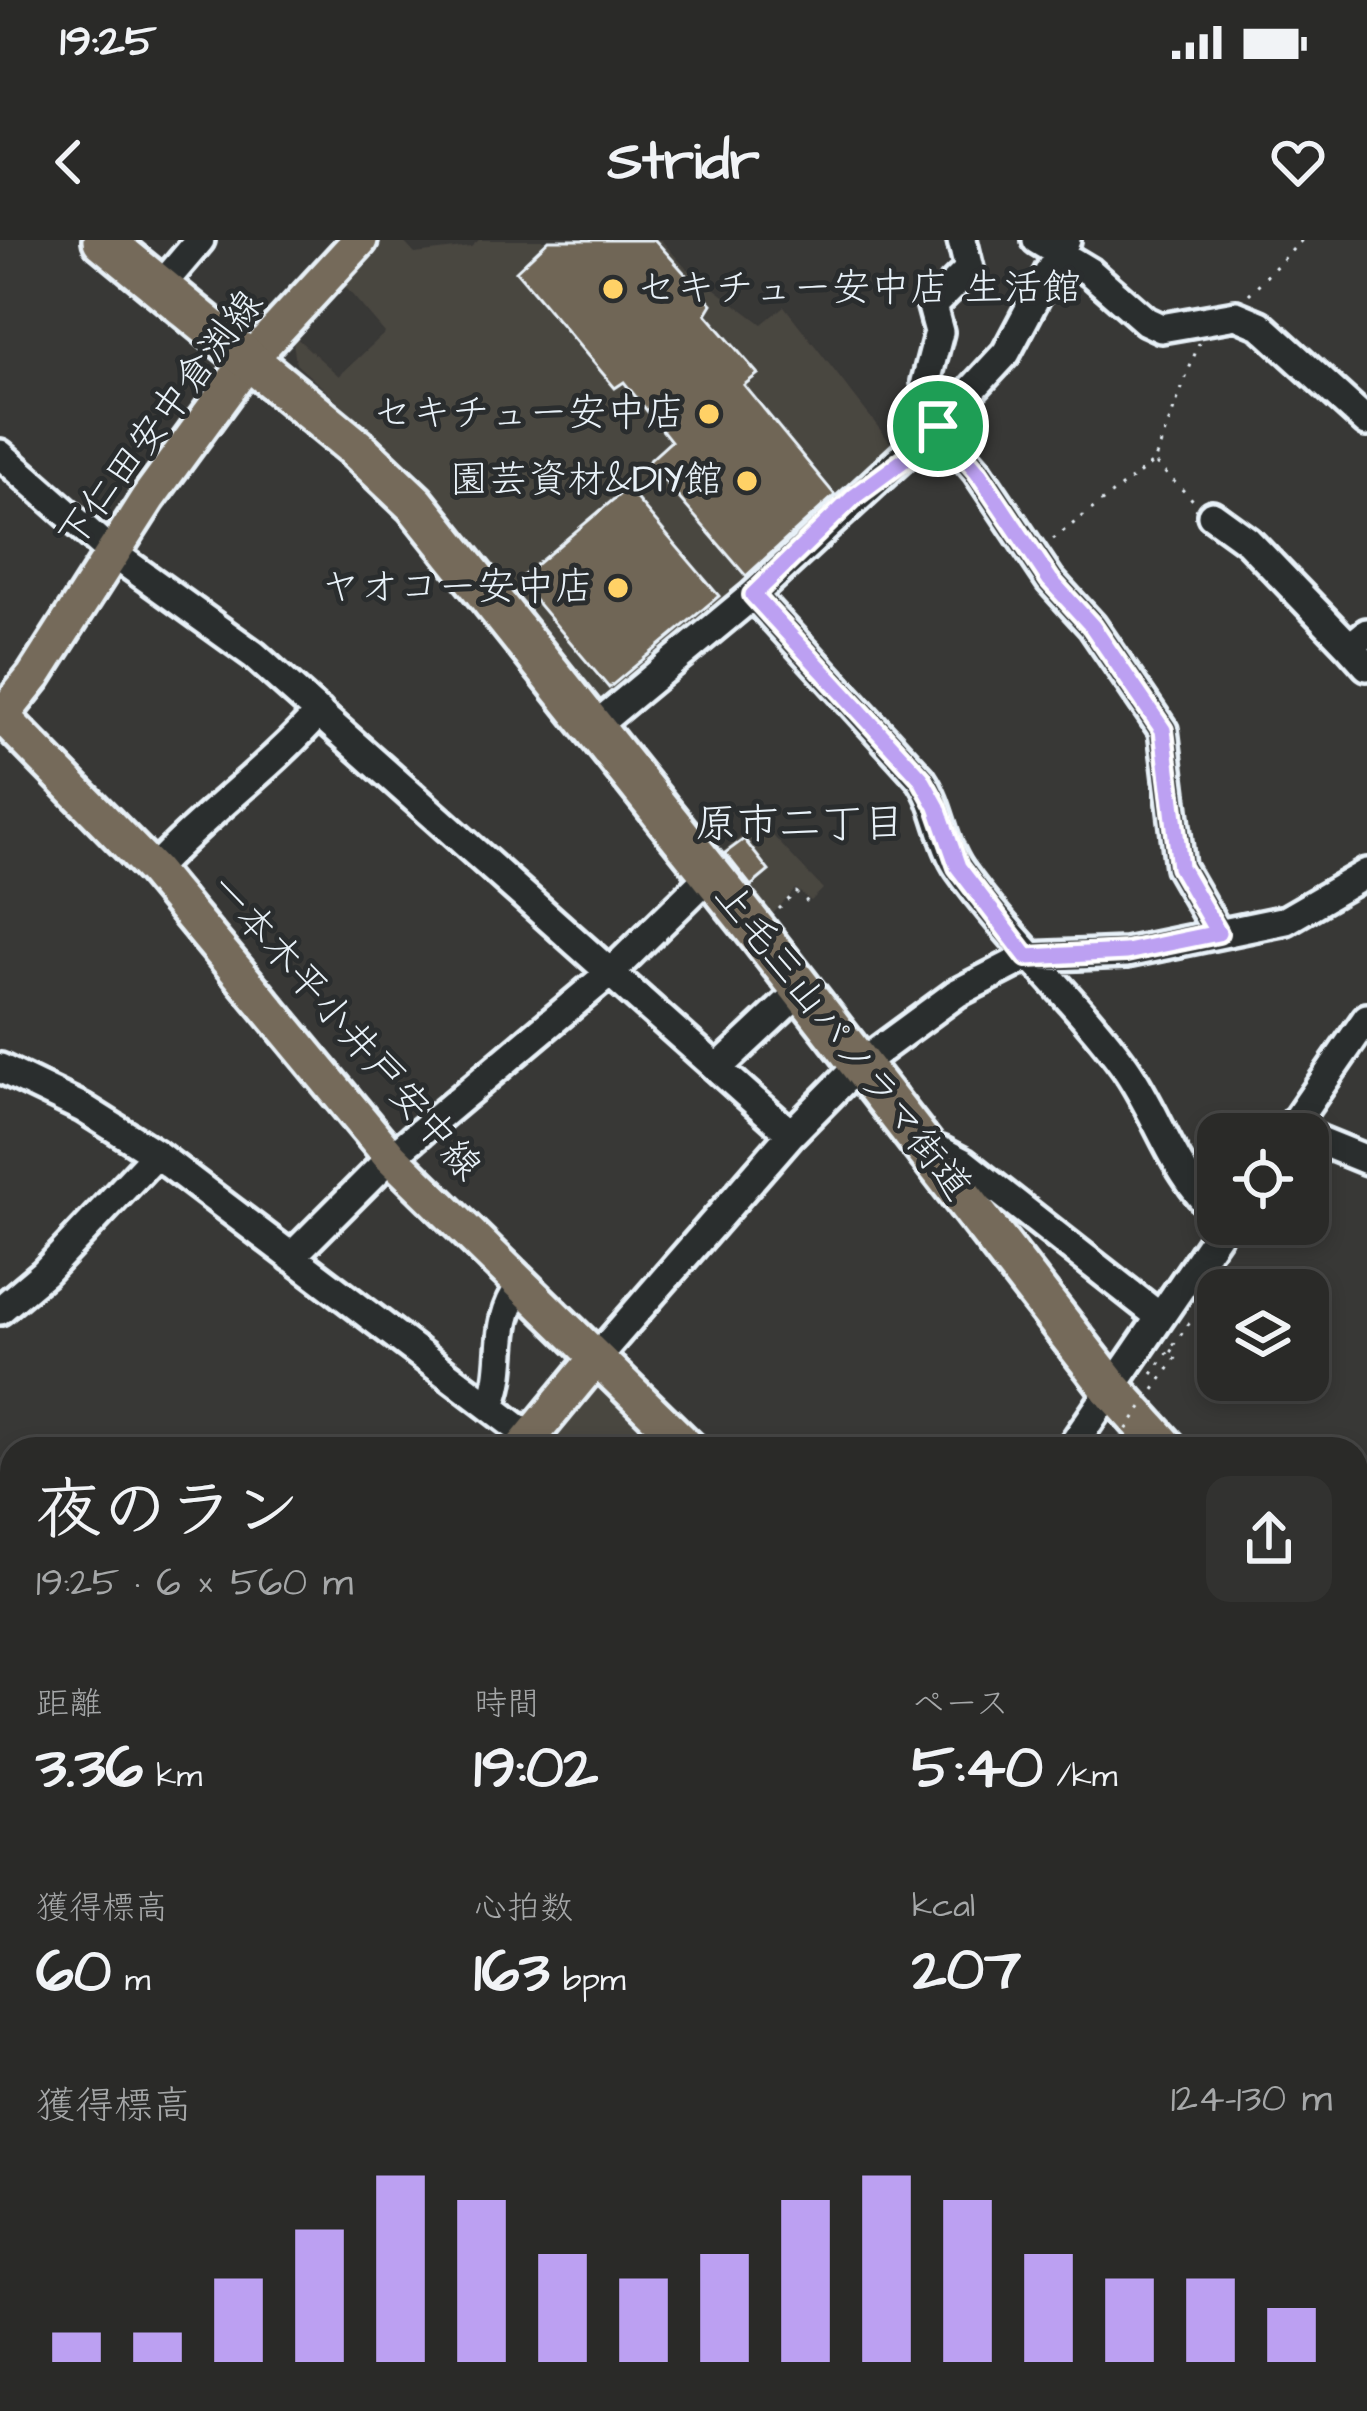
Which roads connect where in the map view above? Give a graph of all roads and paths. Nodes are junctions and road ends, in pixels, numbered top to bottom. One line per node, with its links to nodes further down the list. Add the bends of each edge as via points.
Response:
1 (103, 240): 7 (highway, 上毛三山パノラマ街道)
2 (200, 240): 7 (street)
3 (359, 240): 10 (main road, 下仁田安中倉渕線)
4 (962, 240): 12 (street, via 969,269 932,306 939,332 926,382)
5 (1302, 240): 8 (path)
6 (1053, 245): 9 (street, via 1145,321 1161,328); 12 (street, via 1006,353)
7 (160, 287): 10 (highway, 上毛三山パノラマ街道)
8 (1235, 315): 9 (street); 11 (street, via 1260,325)
9 (1200, 319): 14 (path, via 1200,340)
10 (249, 360): 16 (main road, 下仁田安中倉渕線); 22 (highway, 上毛三山パノラマ街道, via 415,505)
11 (1367, 422)
12 (938, 426): 17 (street); 18 (street)
13 (0, 454): 16 (street)
14 (1154, 462): 15 (path); 17 (path)
15 (1212, 515): 19 (street)
16 (111, 552): 20 (street); 21 (main road, 下仁田安中倉渕線)
17 (1033, 554): 28 (street, via 1163,730 1180,867)
18 (753, 595): 22 (street); 29 (street, via 921,778 958,867)
19 (1362, 649)
20 (319, 712): 23 (street); 30 (street)
21 (1, 716): 23 (main road, 一本木平小井戸安中線)
22 (595, 727): 25 (highway, 上毛三山パノラマ街道)
23 (153, 870): 40 (main road, 一本木平小井戸安中線)
24 (1367, 873): 28 (street, via 1286,920)
25 (711, 874): 27 (highway, 上毛三山パノラマ街道); 30 (street)
26 (810, 904): 27 (path, via 796,892)
27 (757, 932): 31 (highway, 上毛三山パノラマ街道)
28 (1218, 933): 29 (street, via 1126,952)
29 (1027, 957): 33 (street, via 932,1010); 43 (street, via 1126,1068)
30 (612, 970): 34 (street); 40 (street)
31 (801, 990): 33 (highway, 上毛三山パノラマ街道); 34 (street)
32 (1367, 1018): 36 (street)
33 (859, 1065): 37 (street); 41 (highway, 上毛三山パノラマ街道)
34 (719, 1066): 37 (street)
35 (0, 1068): 39 (street)
36 (1310, 1113)
37 (791, 1133): 51 (street)
38 (1329, 1145): 42 (street)
39 (157, 1154): 45 (street); 47 (street)
40 (391, 1157): 45 (street); 46 (main road, 一本木平小井戸安中線)
41 (932, 1159): 48 (street, via 941,1151 964,1163); 53 (highway, 上毛三山パノラマ街道)
42 (1367, 1160)
43 (1197, 1194)
44 (1210, 1245): 48 (street)
45 (291, 1257): 54 (street)
46 (521, 1285): 51 (main road, 一本木平小井戸安中線); 54 (street, via 500,1326 500,1385)
47 (0, 1310)
48 (1160, 1317): 53 (street)
49 (1190, 1321): 50 (path)
50 (1171, 1350): 52 (path); 59 (path, bridge, via 1178,1355)
51 (596, 1358): 56 (main road); 57 (main road, 一本木平小井戸安中線)
52 (1152, 1374)
53 (1111, 1388): 58 (street); 60 (highway, 上毛三山パノラマ街道)
54 (490, 1407): 55 (street)
55 (520, 1437)
56 (531, 1437)
57 (678, 1437)
58 (1078, 1437)
59 (1121, 1437)
60 (1155, 1437)

